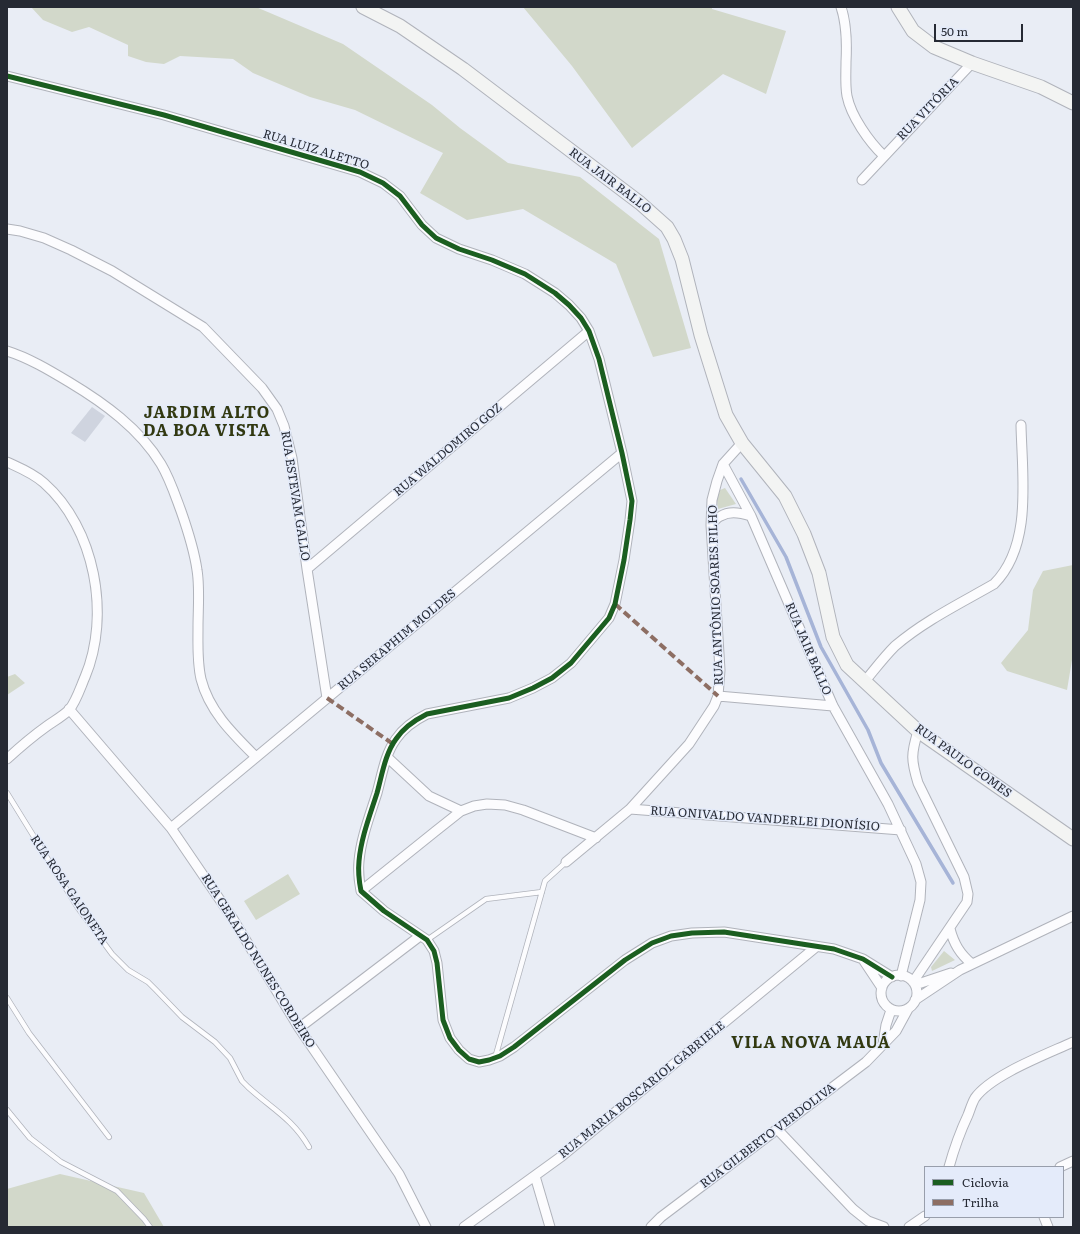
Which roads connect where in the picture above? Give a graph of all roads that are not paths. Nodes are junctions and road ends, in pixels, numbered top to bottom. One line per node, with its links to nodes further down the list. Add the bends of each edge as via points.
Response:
1 (363, 7): 13 (main road, RUA JAIR BALLO, via 400,26 463,69 640,203 667,227 682,259 701,335 726,415)
2 (841, 7): 7 (street, via 847,40 848,97 868,140)
3 (898, 7): 4 (main road, via 913,31 934,47)
4 (972, 63): 6 (main road, via 1041,87); 7 (street, RUA VITÓRIA)
5 (7, 76): 10 (street, RUA LUIZ ALETTO, via 164,115 360,172 383,183 400,196 436,238 459,250 525,274 555,293 581,318)
6 (1073, 103)
7 (884, 156): 8 (street, RUA VITÓRIA)
8 (862, 180)
9 (7, 229): 19 (street, RUA ESTEVAM GALLO, via 44,238 72,250 112,271 203,327 262,388 277,409 292,458)
10 (589, 331): 14 (street, RUA LUIZ ALETTO, via 599,359); 19 (street, RUA WALDOMIRO GOZ)
11 (7, 351): 26 (street, via 88,393 134,431 161,464 173,488 192,542 197,572 198,653 201,679 219,717)
12 (1021, 424): 20 (street, via 1023,497 1018,540 1003,575 994,584 911,634 895,647)
13 (742, 443): 16 (street, RUA ANTÔNIO SOARES FILHO); 20 (main road, RUA PAULO GOMES, via 785,496 804,534 819,573 833,637 847,665)
14 (622, 453): 22 (street, RUA SERAPHIM MOLDES); 27 (street, RUA LUIZ ALETTO, via 632,501 619,591 609,618 571,663 552,678 509,698 427,714 415,720 395,739)
15 (7, 462): 24 (street, via 26,470 44,483 59,500 78,528 91,560 97,595 94,650 89,668)
16 (723, 464): 17 (street, RUA JAIR BALLO); 18 (street, RUA ANTÔNIO SOARES FILHO, via 712,500)
17 (751, 516): 18 (street, via 742,512 728,514 721,516); 23 (street, RUA JAIR BALLO)
18 (711, 525): 21 (street, RUA ANTÔNIO SOARES FILHO, via 720,670)
19 (307, 569): 22 (street, RUA ESTEVAM GALLO)
20 (865, 681): 25 (main road, RUA PAULO GOMES)
21 (718, 696): 23 (street); 30 (street, RUA ANTÔNIO SOARES FILHO, via 689,744)
22 (327, 698): 26 (street, RUA SERAPHIM MOLDES)
23 (833, 706): 33 (street, RUA JAIR BALLO)
24 (69, 709): 28 (street); 32 (street, RUA GERALDO NUNES CORDEIRO)
25 (918, 731): 35 (main road, RUA PAULO GOMES); 40 (street, via 912,750 913,767 918,783 964,877 968,894 967,902)
26 (256, 757): 32 (street, RUA SERAPHIM MOLDES)
27 (387, 757): 31 (street, via 429,796); 37 (street, RUA LUIZ ALETTO, via 362,842 359,861)
28 (7, 759)
29 (7, 793): 60 (lane, RUA ROSA GAIONETA, via 78,908 112,954 128,970 148,982 182,1017 216,1042 230,1058 242,1081 292,1123)
30 (630, 809): 33 (street, RUA ONIVALDO VANDERLEI DIONÍSIO); 34 (street, RUA ANTÔNIO SOARES FILHO)
31 (461, 811): 34 (street, via 486,804 505,805); 37 (street)
32 (171, 828): 53 (street, RUA GERALDO NUNES CORDEIRO, via 233,919)
33 (901, 830): 46 (street, RUA JAIR BALLO, via 921,882 920,900)
34 (596, 838): 36 (street, RUA ANTÔNIO SOARES FILHO)
35 (1073, 839)
36 (566, 862): 38 (lane, via 545,881)
37 (361, 891): 41 (street, via 384,911)
38 (542, 892): 41 (lane, via 486,899); 56 (lane)
39 (1073, 916): 44 (street)
40 (950, 929): 44 (street, via 959,952); 47 (street)
41 (424, 938): 53 (street); 56 (street, via 434,951 443,1020 450,1038 458,1050 469,1059 479,1062)
42 (816, 947): 43 (street, via 834,949); 56 (street, via 724,932 671,936 652,943 625,960 514,1047); 64 (street, RUA MARIA BOSCARIOL GABRIELE)
43 (863, 959): 46 (street); 48 (street)
44 (972, 964): 45 (street)
45 (960, 970): 47 (street); 50 (street)
46 (897, 976): 47 (street, via 906,977); 48 (street, via 886,981)
47 (914, 984): 50 (street, via 917,995)
48 (882, 988): 52 (street, via 884,1003)
49 (7, 998): 59 (lane, via 29,1033)
50 (915, 1000): 51 (street)
51 (908, 1008): 52 (street); 55 (street, RUA GILBERTO VERDOLIVA, via 896,1031)
52 (891, 1010): 55 (street)
53 (299, 1028): 67 (street, RUA GERALDO NUNES CORDEIRO, via 399,1174)
54 (1073, 1042): 62 (street, via 995,1080 983,1089 967,1116)
55 (883, 1044): 58 (street, RUA GILBERTO VERDOLIVA, via 866,1062)
56 (495, 1058)
57 (7, 1110): 66 (lane, via 30,1138 60,1162 117,1191)
58 (776, 1129): 70 (street, RUA GILBERTO VERDOLIVA); 71 (street, via 853,1209 868,1221)
59 (109, 1138)
60 (309, 1147)
61 (1073, 1161): 63 (street)
62 (949, 1166)
63 (1062, 1166)
64 (535, 1176): 68 (street, RUA MARIA BOSCARIOL GABRIELE); 69 (street)
65 (924, 1217): 72 (street)
66 (150, 1227)
67 (426, 1227)
68 (464, 1227)
69 (550, 1227)
70 (651, 1227)
71 (884, 1227)
72 (909, 1227)

